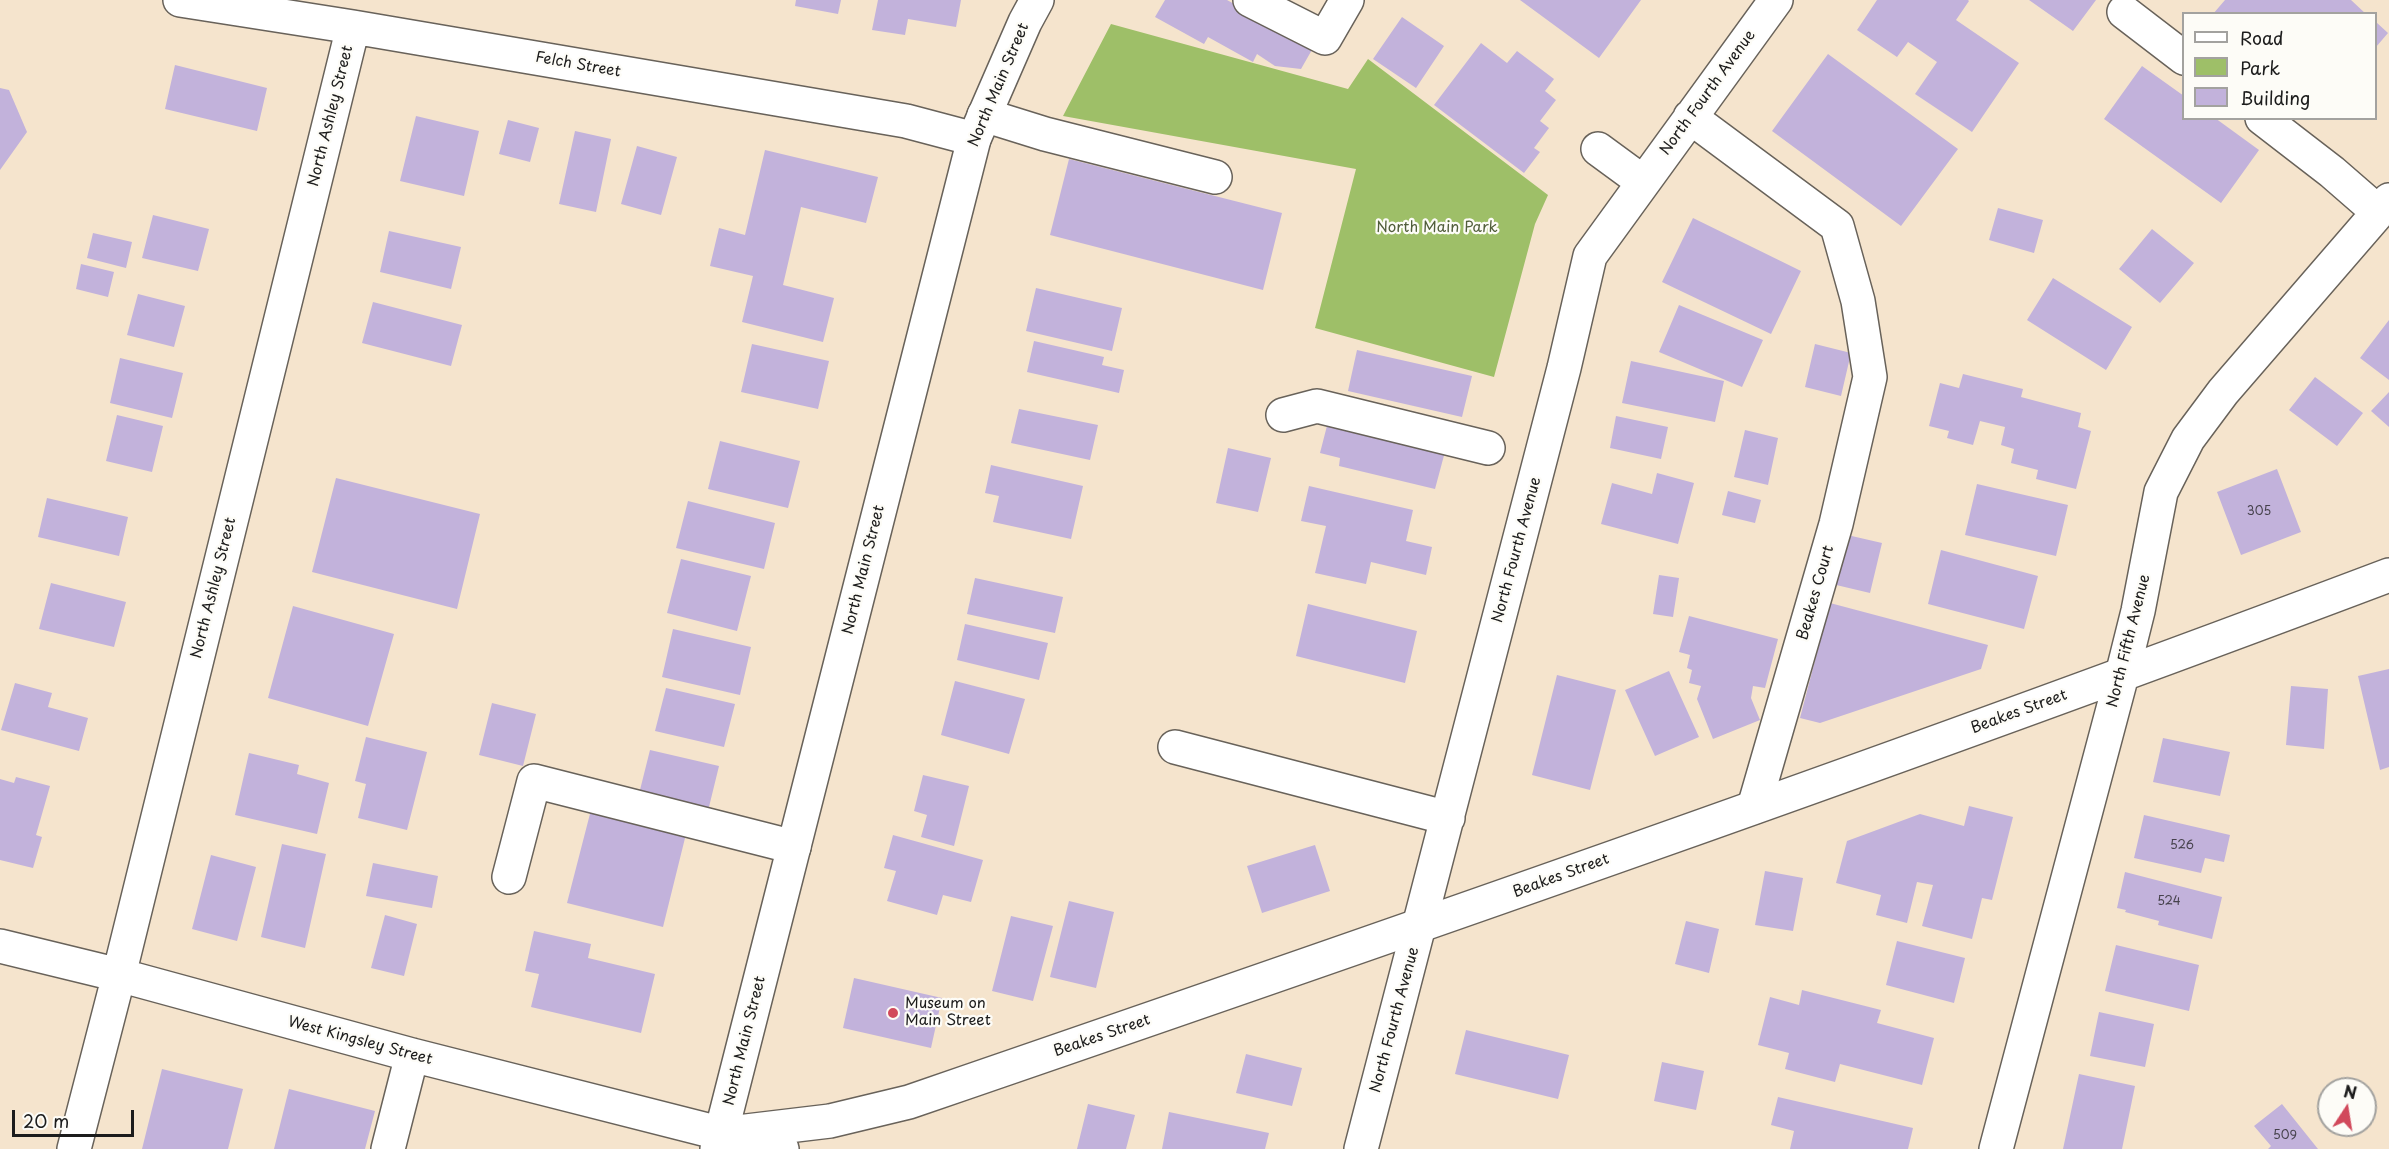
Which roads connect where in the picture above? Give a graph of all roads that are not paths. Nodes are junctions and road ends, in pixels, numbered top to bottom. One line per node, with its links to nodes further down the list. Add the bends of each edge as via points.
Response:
1 (180, 0): 7 (street, Felch Street)
2 (1037, 0): 11 (street, North Main Street)
3 (1250, 0): 4 (street, via 1324,38)
4 (1347, 0)
5 (1776, 0): 9 (street, North Fourth Avenue)
6 (2124, 12): 8 (street)
7 (353, 27): 11 (street, Felch Street, via 906,121); 27 (street, North Ashley Street)
8 (2182, 56)
9 (1690, 117): 14 (street, North Fourth Avenue); 21 (street, Beakes Court, via 1837,226 1858,301 1870,377 1836,524)
10 (2265, 120): 15 (street)
11 (979, 127): 13 (street, Felch Street, via 1045,135); 23 (street, North Main Street)
12 (1598, 149): 14 (street)
13 (1215, 177)
14 (1643, 182): 22 (street, North Fourth Avenue, via 1590,256)
15 (2384, 206): 19 (street, North Fifth Avenue, via 2223,392 2188,439 2161,492)
16 (1283, 415): 17 (street, via 1317,406)
17 (1488, 448)
18 (2389, 575): 19 (street, Beakes Street)
19 (2122, 675): 21 (street, Beakes Street); 34 (street, North Fifth Avenue)
20 (1175, 747): 22 (street)
21 (1754, 807): 25 (street, Beakes Street)
22 (1448, 818): 25 (street, North Fourth Avenue)
23 (794, 847): 24 (street, via 534,781); 29 (street, North Main Street)
24 (509, 877)
25 (1420, 926): 29 (street, Beakes Street, via 909,1102); 33 (street, North Fourth Avenue)
26 (0, 946): 27 (street, West Kingsley Street)
27 (118, 975): 28 (street, West Kingsley Street); 30 (street, North Ashley Street)
28 (412, 1055): 29 (street, West Kingsley Street); 31 (street)
29 (719, 1141): 32 (street, West Kingsley Street)
30 (74, 1149)
31 (388, 1149)
32 (782, 1149)
33 (1361, 1149)
34 (1996, 1149)

